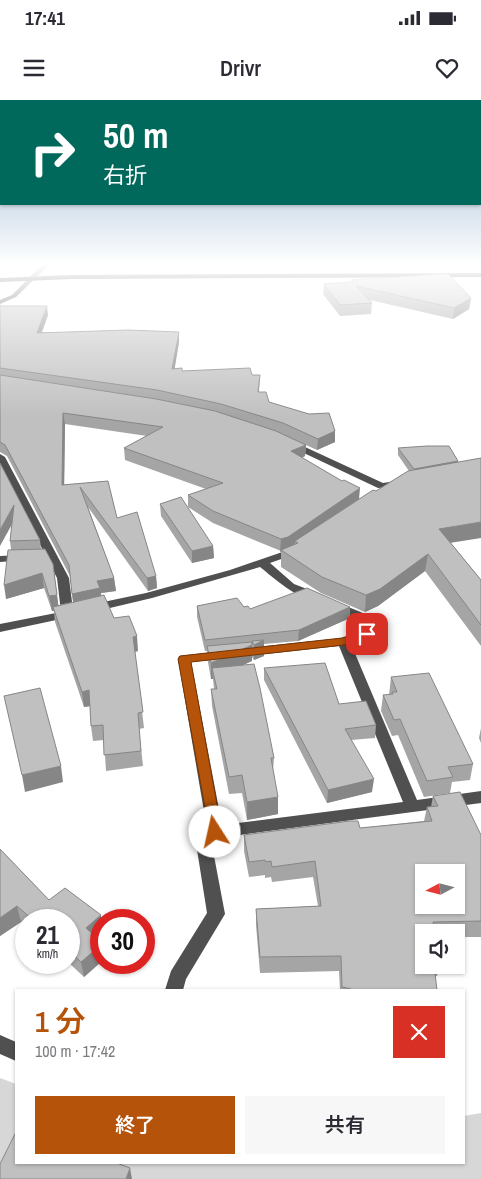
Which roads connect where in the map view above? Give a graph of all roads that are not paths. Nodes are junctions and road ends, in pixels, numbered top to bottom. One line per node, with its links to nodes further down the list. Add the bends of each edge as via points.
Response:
1 (279, 438): 4 (street)
2 (0, 457): 7 (street)
3 (413, 482): 4 (street)
4 (382, 486): 5 (street)
5 (374, 497)
6 (308, 543): 9 (street, via 292,554)
7 (53, 557): 8 (street); 10 (street, via 63,578)
8 (0, 559)
9 (263, 563): 10 (street, via 148,596); 12 (street, via 290,586 366,619 367,634)
10 (67, 614): 11 (street)
11 (0, 628)
12 (344, 642): 14 (street); 15 (street, via 184,659)
13 (481, 797): 14 (street)
14 (412, 806): 15 (street)
15 (215, 832): 16 (street, via 203,837 216,914 177,977)
16 (174, 989)
17 (0, 1044): 18 (street)
18 (15, 1052)

